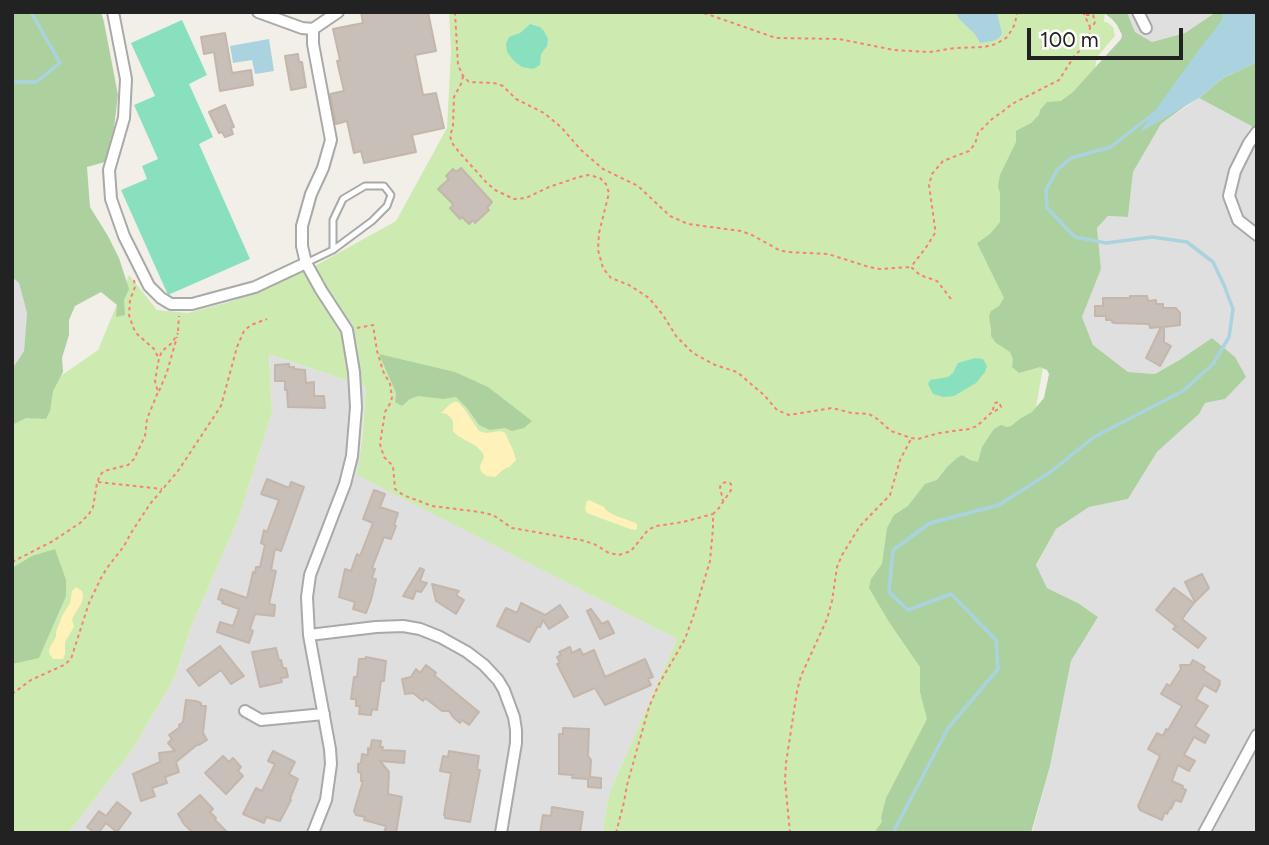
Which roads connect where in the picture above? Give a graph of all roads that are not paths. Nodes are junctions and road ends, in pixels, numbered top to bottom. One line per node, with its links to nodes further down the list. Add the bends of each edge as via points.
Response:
1 (113, 12): 10 (street, via 126,79 124,118 109,170 111,199 149,286 171,304 192,304 255,287)
2 (258, 12): 6 (street)
3 (338, 12): 6 (street)
4 (1138, 12): 5 (street)
5 (1146, 28)
6 (313, 29): 10 (street, via 331,140 302,226)
7 (1257, 132): 8 (street, via 1229,195 1238,220)
8 (1257, 235)
9 (333, 250): 9 (lane, via 387,206 391,195 384,186 365,186 342,199 333,220); 10 (lane)
10 (306, 262): 11 (street, via 347,330 356,407 345,485 310,575)
11 (309, 635): 13 (street); 16 (street, via 389,626 420,629 456,645 491,673 504,690 516,730)
12 (246, 711): 13 (street, via 261,720)
13 (324, 714): 15 (street, via 331,764 326,800)
14 (1257, 736): 17 (street)
15 (313, 833)
16 (500, 833)
17 (1204, 833)

